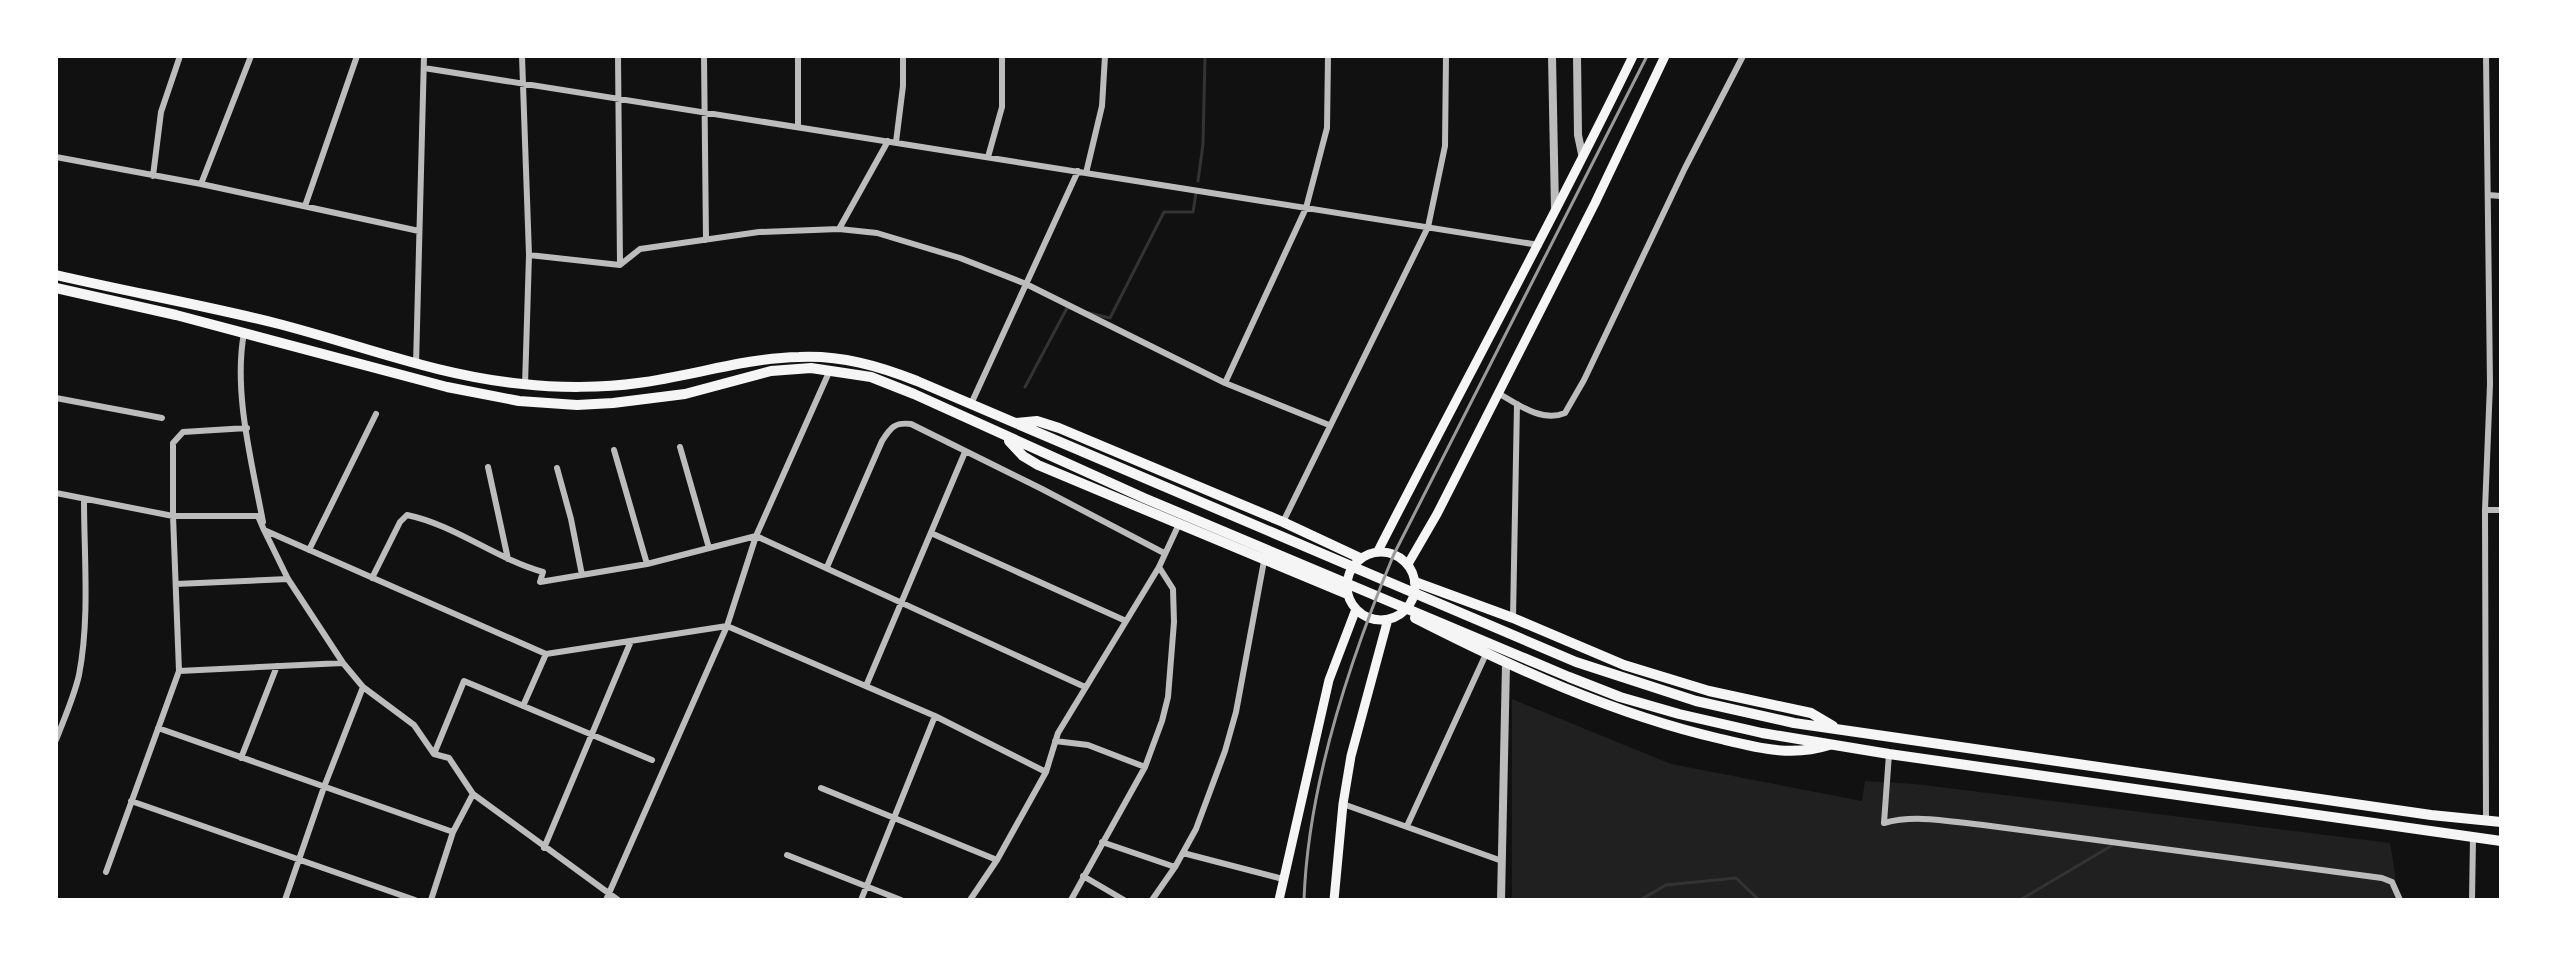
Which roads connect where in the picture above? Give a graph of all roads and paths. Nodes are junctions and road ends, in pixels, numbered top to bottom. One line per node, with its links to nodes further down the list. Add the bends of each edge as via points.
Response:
1 (180, 56): 30 (street, via 161,112)
2 (251, 56): 31 (street)
3 (357, 56): 34 (street)
4 (424, 56): 20 (street)
5 (522, 56): 21 (street)
6 (618, 56): 22 (street)
7 (704, 56): 23 (street)
8 (798, 56): 24 (street)
9 (903, 56): 25 (street)
10 (1002, 56): 28 (street, via 1002,107)
11 (1105, 56): 29 (street, via 1102,106)
12 (1328, 56): 35 (street, via 1327,128)
13 (1446, 56): 37 (street, via 1445,146)
14 (1552, 56): 36 (street)
15 (1577, 56): 26 (street)
16 (1633, 56): 26 (main road)
17 (1665, 56): 52 (main road)
18 (1743, 56): 55 (street, via 1571,406 1549,416)
19 (2486, 56): 32 (street)
20 (424, 68): 21 (street); 39 (street)
21 (522, 83): 22 (street); 42 (street)
22 (618, 97): 23 (street); 43 (street)
23 (704, 112): 24 (street); 40 (street)
24 (798, 127): 25 (street)
25 (892, 142): 28 (street); 38 (street)
26 (1582, 154): 36 (main road)
27 (56, 157): 30 (street)
28 (988, 157): 29 (street)
29 (1082, 172): 35 (street); 45 (street)
30 (153, 176): 31 (street)
31 (201, 184): 34 (street)
32 (2488, 195): 33 (street); 69 (street)
33 (2501, 196)
34 (305, 206): 39 (street)
35 (1306, 208): 37 (street); 50 (street)
36 (1555, 209): 41 (main road)
37 (1428, 227): 41 (street); 59 (street)
38 (839, 229): 40 (street); 45 (street, via 925,247)
39 (419, 231): 48 (street)
40 (706, 240): 43 (street, via 640,249)
41 (1540, 245): 79 (main road)
42 (529, 255): 43 (street); 51 (street)
43 (620, 265)
44 (56, 275): 48 (main road, via 276,323)
45 (1026, 284): 50 (street); 54 (street)
46 (59, 290): 47 (main road)
47 (244, 333): 49 (main road, via 447,387 549,404 642,400 771,371); 60 (street, via 240,354)
48 (416, 365): 51 (main road)
49 (830, 370): 61 (main road, via 871,377); 76 (street)
50 (1225, 383): 59 (street)
51 (525, 385): 54 (main road, via 634,384 771,358 825,357 882,368)
52 (1498, 393): 55 (street); 85 (main road)
53 (56, 398): 57 (street)
54 (971, 404): 58 (main road)
55 (1517, 404): 97 (street)
56 (376, 414): 78 (street)
57 (162, 418)
58 (1013, 423): 72 (main road, via 1037,421 1059,428); 114 (main road, via 1576,662 1728,710)
59 (1329, 425): 72 (street)
60 (247, 428): 71 (street, via 183,432 176,437 171,452); 74 (street)
61 (1005, 437): 73 (main road, via 1038,465); 118 (main road, via 1620,697 1715,724)
62 (680, 447): 77 (street)
63 (614, 450): 84 (street)
64 (965, 452): 75 (street); 80 (street); 86 (street, via 911,424 891,427)
65 (488, 467): 82 (street)
66 (557, 468): 88 (street)
67 (56, 493): 68 (street)
68 (84, 499): 71 (street); 116 (street, via 82,653)
69 (2485, 510): 70 (street); 131 (street)
70 (2501, 510)
71 (173, 516): 74 (street, via 258,516); 92 (street)
72 (1283, 522): 81 (main road)
73 (1179, 524): 80 (street); 83 (main road)
74 (264, 530): 78 (street); 90 (street)
75 (931, 533): 94 (street); 99 (street)
76 (756, 536): 77 (street); 86 (street); 100 (street)
77 (709, 548): 84 (street)
78 (309, 550): 89 (street)
79 (1378, 551): 81 (main road); 85 (main road)
80 (1164, 553): 87 (street)
81 (1360, 558): 93 (main road, via 1348,574)
82 (508, 559): 88 (street, via 543,572 540,582); 89 (street, via 407,515)
83 (1264, 561): 93 (main road); 139 (street, via 1236,712)
84 (647, 564): 88 (street)
85 (1408, 564): 91 (main road)
86 (827, 567): 94 (street)
87 (1159, 567): 99 (street); 123 (street, via 1173,589 1174,622 1168,697)
88 (582, 575)
89 (372, 578): 102 (street)
90 (288, 579): 92 (street); 104 (street)
91 (1415, 582): 96 (main road, via 1412,599); 97 (main road)
92 (176, 584): 107 (street)
93 (1347, 594): 95 (main road)
94 (901, 604): 108 (street); 110 (street)
95 (1356, 609): 98 (main road, via 1372,619); 147 (main road, via 1329,680)
96 (1402, 612): 98 (main road); 103 (main road)
97 (1513, 618): 114 (main road, via 1624,665 1709,691 1811,713)
98 (1388, 619): 129 (main road)
99 (1126, 621): 110 (street)
100 (727, 626): 101 (street); 108 (street); 149 (street)
101 (631, 641): 102 (street); 115 (street)
102 (546, 654): 111 (street)
103 (1486, 654): 105 (main road); 133 (street)
104 (343, 663): 106 (street); 109 (street)
105 (1506, 664): 118 (main road, via 1688,732 1779,751); 143 (street)
106 (277, 666): 107 (street); 121 (street)
107 (179, 671): 113 (street)
108 (866, 686): 112 (street)
109 (363, 687): 119 (street, via 414,725); 125 (street)
110 (1085, 687): 117 (street)
111 (523, 706): 115 (street); 119 (street, via 464,681)
112 (935, 716): 124 (street); 130 (street)
113 (158, 728): 121 (street); 128 (street)
114 (1834, 728): 131 (main road)
115 (592, 734): 122 (street); 138 (street)
116 (56, 740)
117 (1055, 741): 123 (street, via 1088,745); 124 (street)
118 (1833, 743): 120 (main road)
119 (434, 754): 127 (street, via 449,758)
120 (1889, 754): 135 (main road); 163 (street, via 1884,823 1918,819 1983,825 2382,878 2392,882)
121 (241, 758): 125 (street)
122 (652, 760)
123 (1145, 767): 137 (street)
124 (1046, 772): 142 (street)
125 (324, 787): 134 (street); 141 (street)
126 (821, 788): 130 (street)
127 (473, 794): 134 (street); 138 (street)
128 (131, 801): 141 (street); 145 (street)
129 (1343, 804): 133 (street); 161 (main road)
130 (893, 817): 142 (street); 148 (street)
131 (2486, 821): 132 (main road)
132 (2501, 822)
133 (1407, 826): 143 (street)
134 (453, 832): 152 (street)
135 (2473, 838): 136 (main road); 164 (street)
136 (2501, 841)
137 (1102, 842): 144 (street); 146 (street)
138 (544, 848): 149 (street)
139 (1183, 853): 144 (street); 147 (street)
140 (787, 855): 148 (street)
141 (299, 860): 150 (street); 151 (street)
142 (997, 860): 156 (street)
143 (1502, 861): 162 (street)
144 (1175, 867): 159 (street)
145 (106, 872)
146 (1083, 876): 157 (street); 158 (street)
147 (1283, 879): 160 (main road)
148 (867, 886): 154 (street); 155 (street)
149 (607, 897): 153 (street)
150 (285, 900)
151 (415, 900)
152 (431, 900)
153 (618, 900)
154 (861, 900)
155 (901, 900)
156 (970, 900)
157 (1071, 900)
158 (1124, 900)
159 (1152, 900)
160 (1279, 900)
161 (1334, 900)
162 (1501, 900)
163 (2400, 900)
164 (2472, 900)

